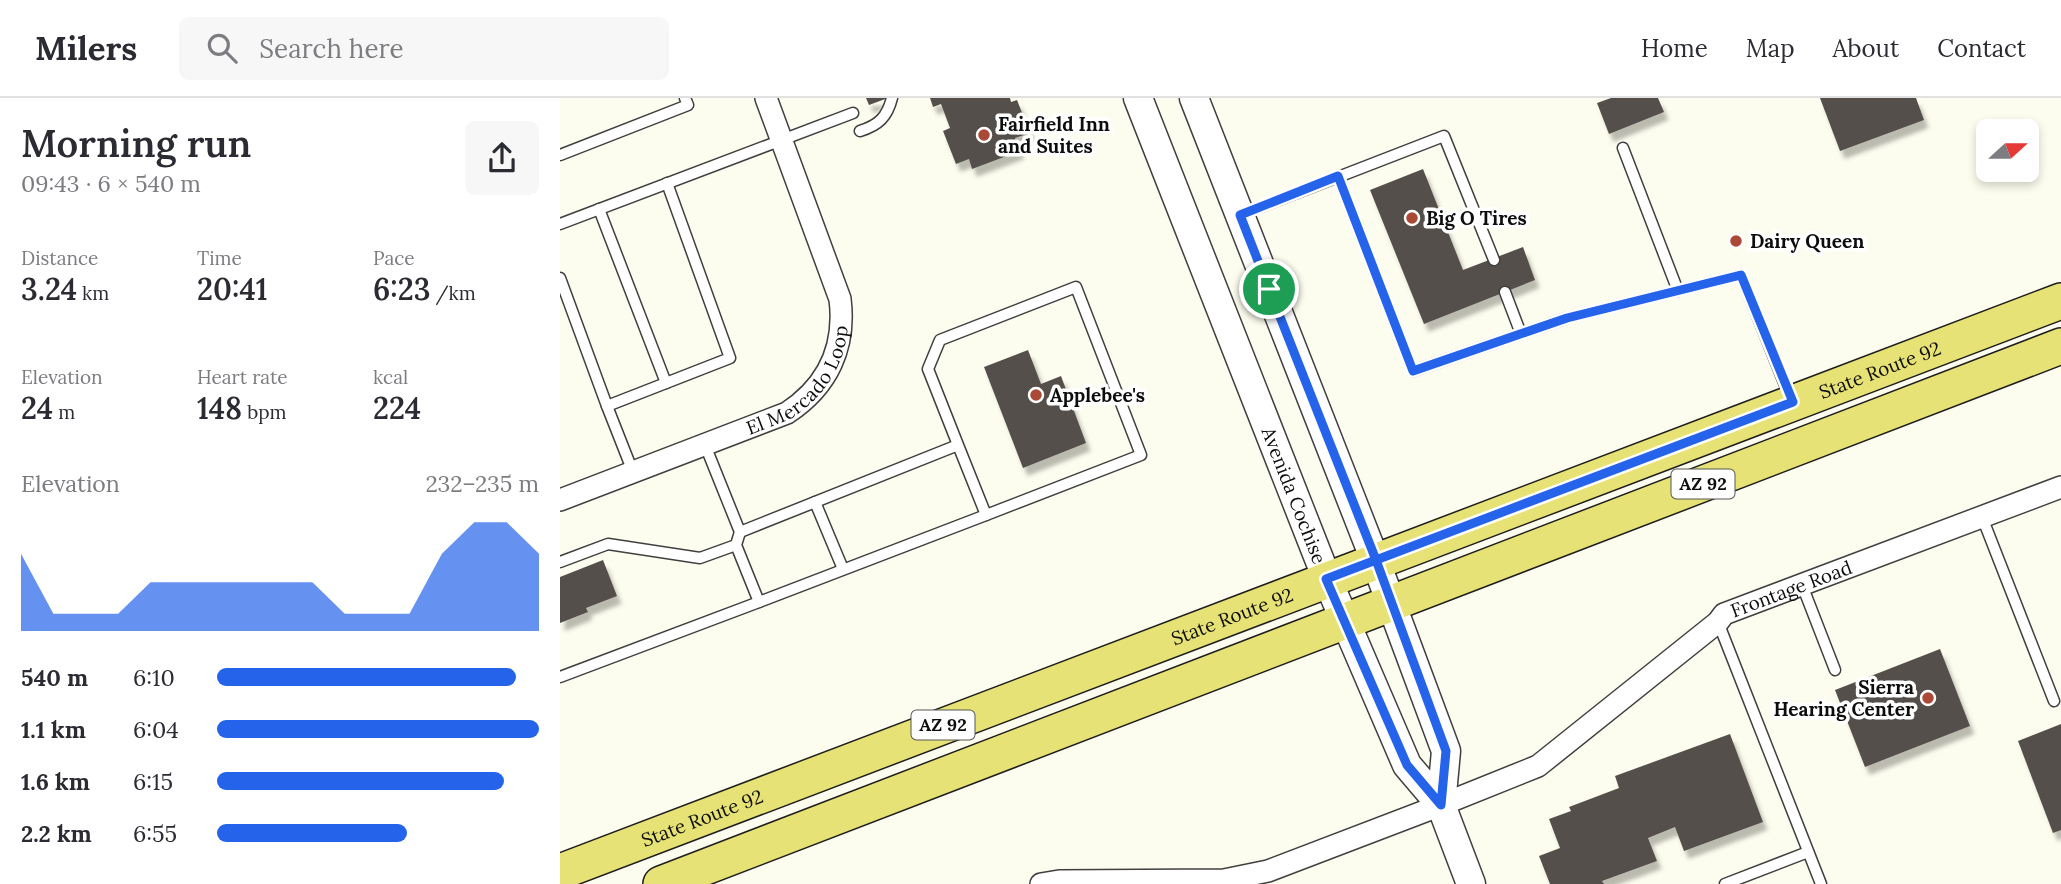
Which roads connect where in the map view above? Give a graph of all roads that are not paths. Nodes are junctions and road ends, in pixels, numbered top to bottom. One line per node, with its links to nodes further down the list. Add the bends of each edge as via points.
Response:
1 (685, 98): 10 (lane, via 688,105)
2 (766, 98): 8 (street, El Mercado Loop)
3 (892, 98): 7 (lane, via 888,113 876,126)
4 (1138, 98): 39 (street, Avenida Cochise)
5 (1194, 98): 14 (street)
6 (853, 113): 8 (lane)
7 (860, 131)
8 (782, 140): 12 (lane); 26 (street, El Mercado Loop, via 836,282 842,315 839,348 824,378 801,404)
9 (1623, 148): 18 (lane)
10 (560, 155)
11 (1338, 176): 14 (lane); 16 (lane, via 1444,136); 21 (lane, via 1413,371)
12 (667, 183): 13 (lane); 23 (lane, via 730,358)
13 (599, 209): 15 (lane); 23 (lane)
14 (1240, 215): 36 (street)
15 (560, 224)
16 (1494, 260)
17 (560, 278): 25 (lane)
18 (1678, 291): 21 (lane); 24 (lane, via 1741,275)
19 (1506, 292): 21 (lane)
20 (2061, 301): 24 (main road, State Route 92 / AZ 92)
21 (1521, 334)
22 (2061, 346): 42 (main road, AZ 92)
23 (666, 383): 25 (lane)
24 (1793, 402): 36 (main road, State Route 92 / AZ 92)
25 (607, 406): 28 (lane)
26 (705, 445): 28 (street, El Mercado Loop); 34 (lane)
27 (958, 445): 31 (lane); 32 (lane); 32 (lane, via 928,369 940,340 1076,287 1141,455)
28 (633, 472): 30 (street, El Mercado Loop)
29 (2061, 487): 33 (street, Frontage Road)
30 (561, 498)
31 (815, 502): 34 (lane); 38 (lane)
32 (986, 515): 38 (lane)
33 (1982, 517): 40 (street, Frontage Road); 47 (lane)
34 (740, 532): 35 (lane)
35 (736, 545): 37 (lane, via 700,558 608,544); 41 (lane)
36 (1376, 560): 39 (main road, State Route 92 / AZ 92); 42 (street)
37 (560, 562)
38 (843, 569): 41 (lane)
39 (1326, 579): 43 (street, Avenida Cochise); 51 (main road, State Route 92 / AZ 92)
40 (1802, 585): 44 (street, Frontage Road, via 1724,614); 45 (lane)
41 (759, 602): 46 (lane)
42 (1392, 603): 43 (main road, AZ 92); 48 (street, via 1446,751)
43 (1345, 621): 48 (street, Avenida Cochise, via 1407,765); 53 (main road, AZ 92)
44 (1718, 622): 48 (street, Frontage Road, via 1538,766); 50 (lane)
45 (1835, 670)
46 (560, 677)
47 (2054, 701)
48 (1441, 805): 54 (street, Frontage Road, via 1268,871 1224,880); 55 (street)
49 (560, 850): 51 (street)
50 (1808, 852): 56 (lane); 57 (lane)
51 (601, 856): 52 (main road, State Route 92 / AZ 92)
52 (560, 872)
53 (661, 884)
54 (1041, 884)
55 (1471, 884)
56 (1725, 884)
57 (1821, 884)

